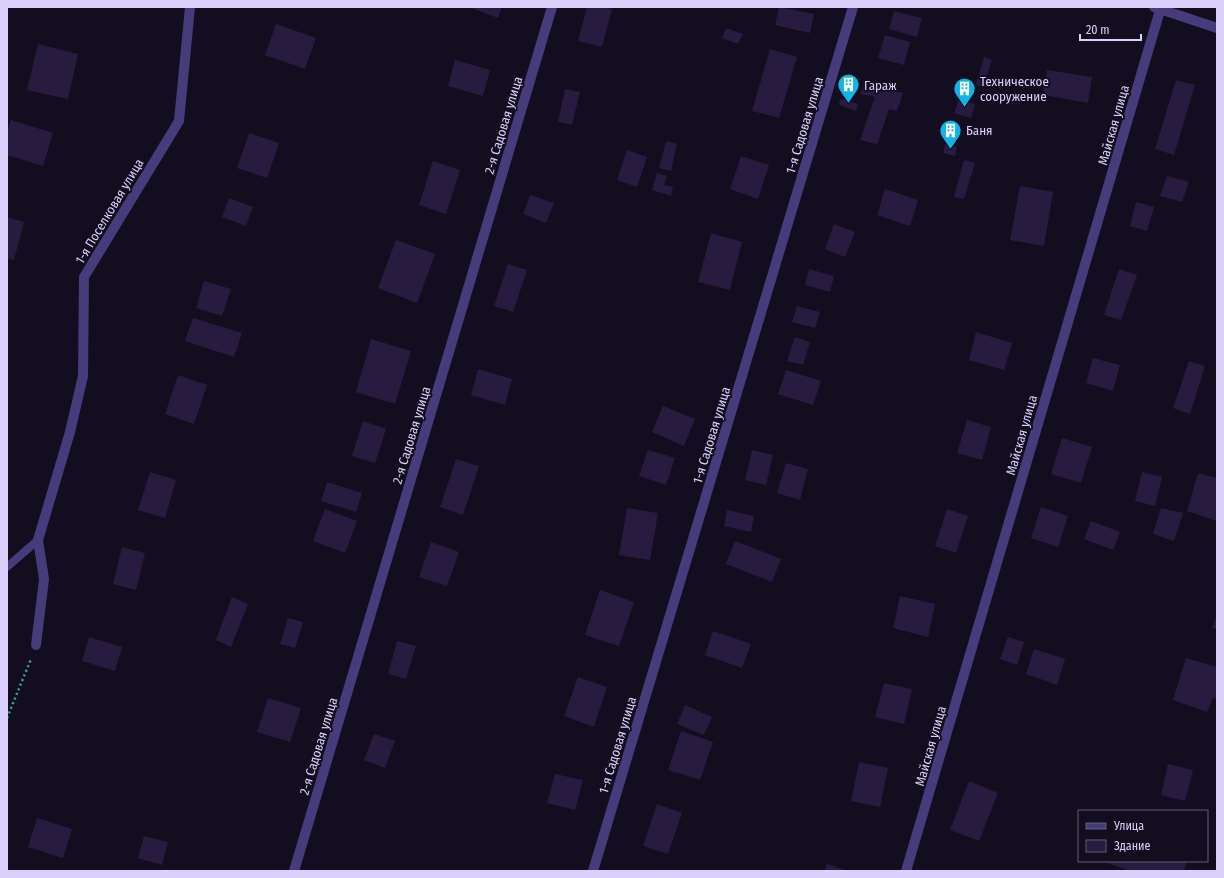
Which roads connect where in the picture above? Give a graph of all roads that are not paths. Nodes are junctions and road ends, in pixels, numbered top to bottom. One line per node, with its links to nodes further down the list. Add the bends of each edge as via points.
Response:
1 (190, 7): 6 (street, 1-я Поселковая улица, via 180,121 84,277 83,376 70,432)
2 (552, 7): 9 (street, 2-я Садовая улица)
3 (853, 7): 10 (street, 1-я Садовая улица)
4 (1159, 8): 5 (street); 11 (street, Майская улица)
5 (1217, 28)
6 (38, 540): 7 (lane); 8 (street, 1-я Поселковая улица, via 44,579)
7 (7, 567)
8 (36, 645)
9 (294, 871)
10 (593, 871)
11 (906, 871)

